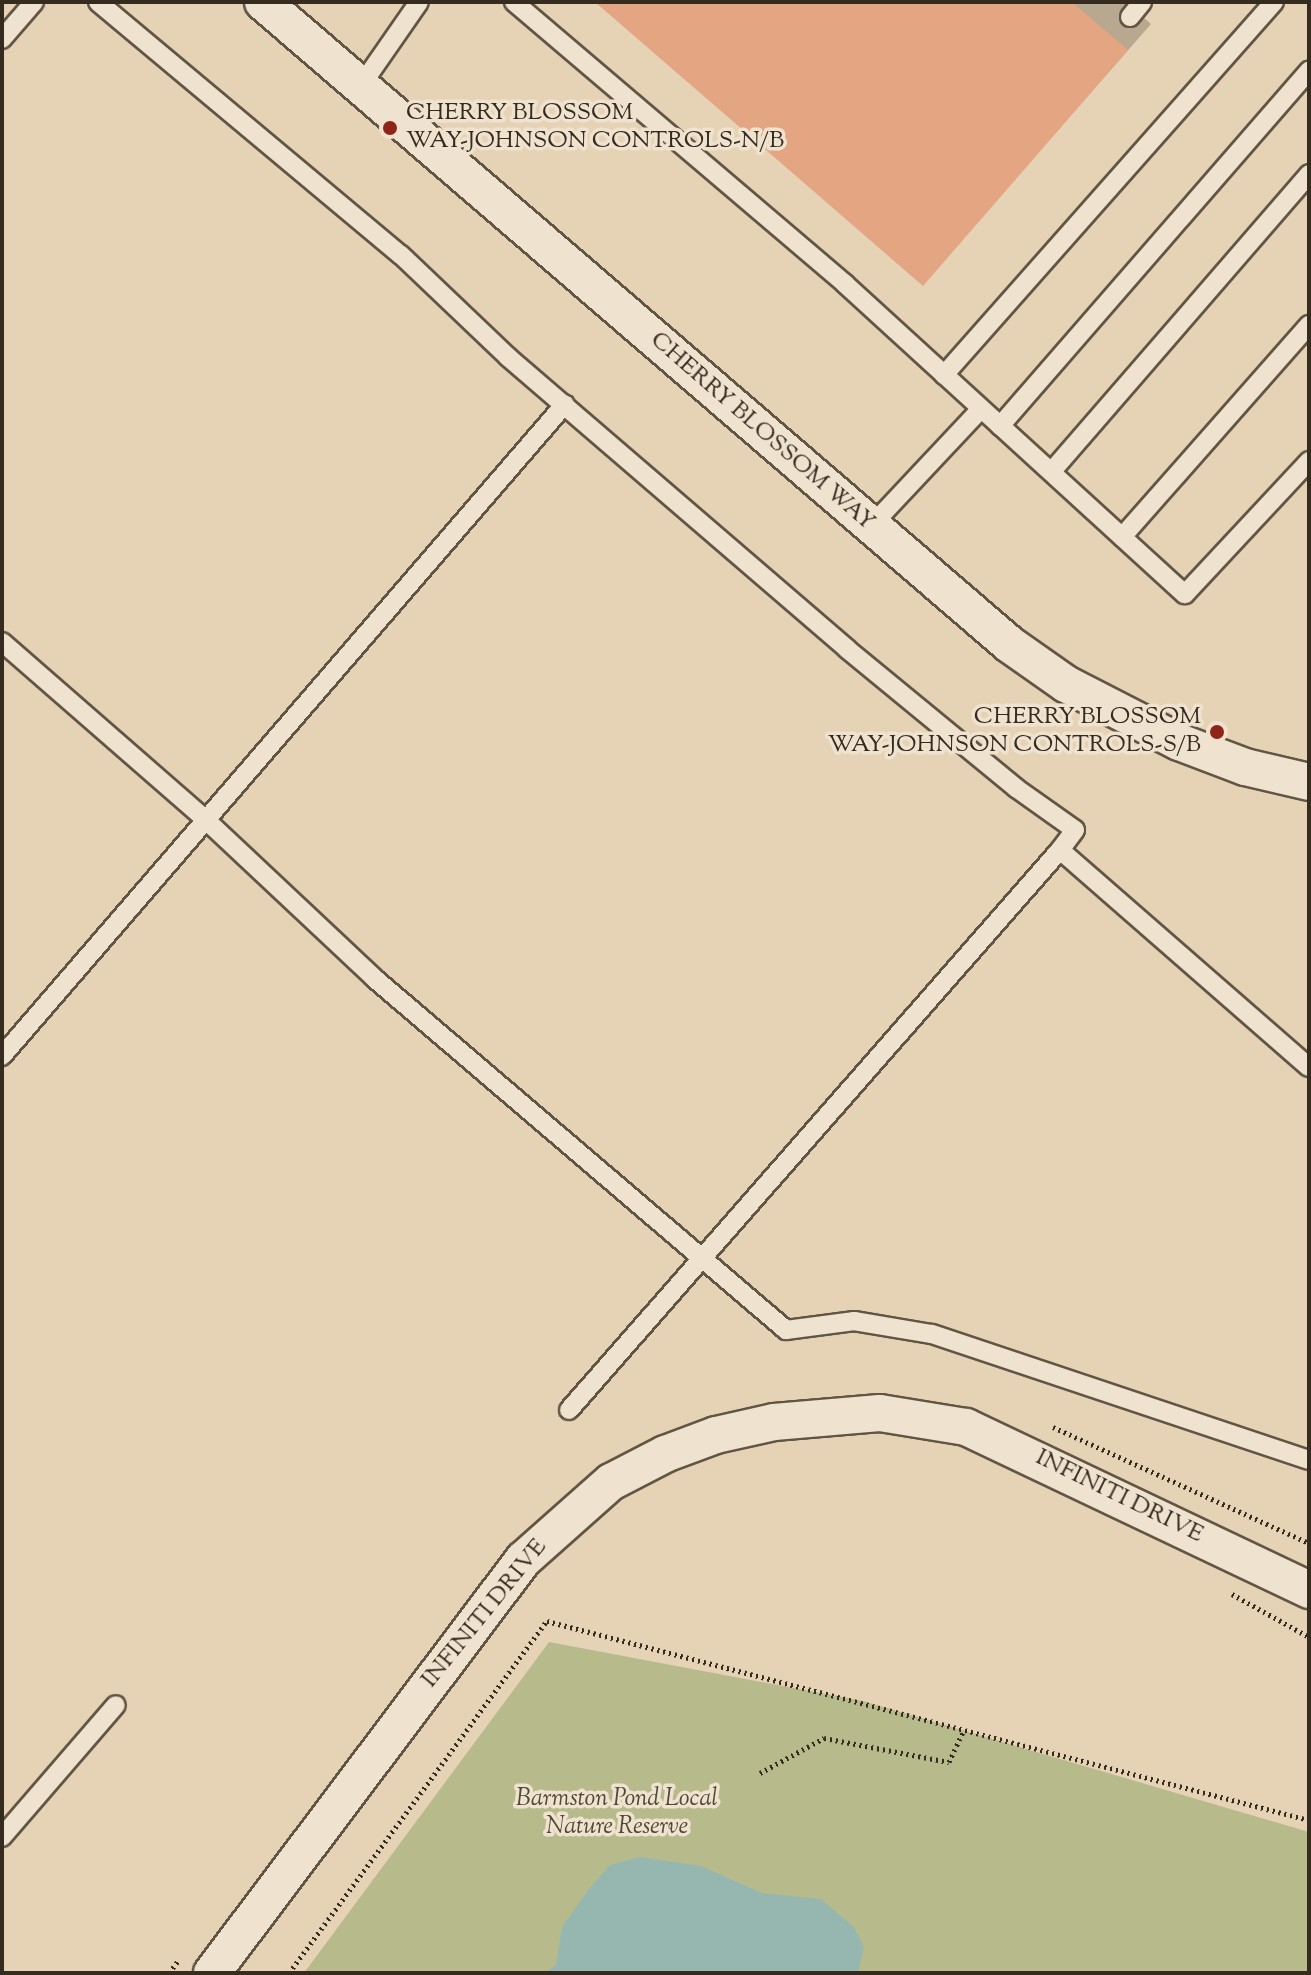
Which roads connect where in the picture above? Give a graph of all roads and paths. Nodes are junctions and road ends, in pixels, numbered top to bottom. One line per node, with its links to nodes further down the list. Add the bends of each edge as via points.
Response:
1 (34, 2): 9 (lane)
2 (98, 2): 15 (lane, via 401,255)
3 (263, 2): 11 (street, CHERRY BLOSSOM WAY)
4 (419, 2): 11 (lane)
5 (514, 2): 14 (lane)
6 (1142, 2): 8 (lane)
7 (1274, 2): 14 (lane)
8 (1130, 17)
9 (2, 39)
10 (1309, 71): 17 (lane)
11 (360, 87): 20 (street, CHERRY BLOSSOM WAY)
12 (1309, 174): 19 (lane)
13 (1309, 325): 21 (lane)
14 (944, 375): 16 (lane)
15 (565, 404): 24 (lane); 25 (lane, via 847,649 1075,830)
16 (981, 409): 17 (lane); 20 (lane)
17 (1000, 426): 19 (lane)
18 (1309, 461): 21 (lane, via 1185,594)
19 (1052, 471): 21 (lane)
20 (870, 527): 23 (street, CHERRY BLOSSOM WAY, via 973,615 1066,684 1179,742 1245,767)
21 (1122, 537)
22 (2, 642): 24 (lane)
23 (1309, 782)
24 (206, 820): 26 (lane); 28 (lane, via 374,978)
25 (1060, 850): 27 (lane); 28 (lane)
26 (2, 1056)
27 (1309, 1067)
28 (702, 1256): 29 (lane); 31 (lane, via 786,1330 854,1321 932,1334)
29 (569, 1410)
30 (1043, 1424): 32 (path)
31 (1309, 1460)
32 (1309, 1543)
33 (1309, 1590): 41 (street, INFINITI DRIVE, via 966,1427 880,1413 774,1422 716,1435 611,1482 523,1560)
34 (1228, 1592): 35 (path)
35 (1309, 1637)
36 (116, 1705): 40 (lane)
37 (964, 1730): 38 (path, via 949,1762 824,1738); 39 (path); 43 (path, via 547,1621)
38 (760, 1773)
39 (1309, 1820)
40 (2, 1837)
41 (200, 1961): 42 (path)
42 (169, 1973)
43 (289, 1973)

